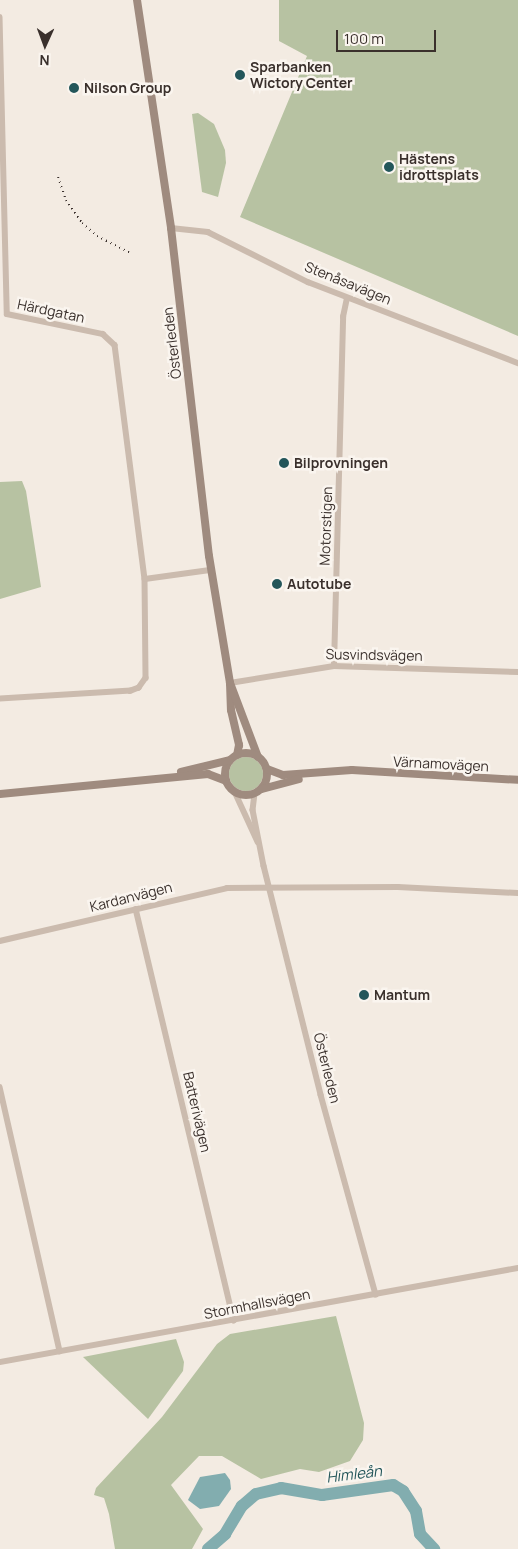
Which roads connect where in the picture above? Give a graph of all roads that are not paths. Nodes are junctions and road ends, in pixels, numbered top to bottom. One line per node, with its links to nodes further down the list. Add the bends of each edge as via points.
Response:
1 (137, 0): 3 (main road, Österleden)
2 (0, 17): 5 (street, Härdgatan)
3 (171, 228): 4 (street, Stenåsavägen, via 208,232); 7 (main road, Österleden)
4 (347, 298): 6 (street, Stenåsavägen); 9 (street, Motorstigen, via 343,317)
5 (3, 314): 8 (street, Härdgatan, via 103,334 113,341)
6 (518, 363)
7 (211, 570): 8 (street); 11 (main road, Österleden)
8 (145, 579): 12 (street, Härdgatan, via 146,678 139,688)
9 (334, 666): 10 (street, Susvindsvägen); 11 (street, Susvindsvägen)
10 (518, 672)
11 (230, 683): 13 (main road, Österleden); 14 (main road, Österleden, via 228,694 239,745)
12 (0, 699)
13 (258, 756): 14 (main road, via 247,753); 15 (main road)
14 (234, 758): 17 (main road); 19 (main road, via 226,770)
15 (267, 769): 16 (main road, Värnamovägen, via 283,775 352,770); 20 (main road, via 267,780)
16 (364, 773): 18 (main road, Värnamovägen); 20 (main road, Värnamovägen, via 308,777)
17 (137, 779): 19 (main road, via 208,774); 22 (main road)
18 (518, 780)
19 (226, 781): 21 (main road)
20 (258, 791): 21 (main road, Värnamovägen, via 244,795); 23 (street, Österleden, via 253,810)
21 (234, 792): 23 (street, Österleden)
22 (1, 794)
23 (260, 845): 24 (street, Österleden)
24 (269, 886): 25 (street, Kardanvägen, via 398,887); 26 (street, Kardanvägen, via 227,888); 30 (street, Österleden, via 321,1095)
25 (518, 893)
26 (136, 909): 27 (street, Kardanvägen); 31 (street, Batterivägen)
27 (0, 941)
28 (0, 1087): 32 (street)
29 (518, 1268): 30 (street, Stormhallsvägen)
30 (376, 1295): 31 (street, Stormhallsvägen)
31 (234, 1321): 32 (street, Stormhallsvägen)
32 (60, 1351): 33 (street, Stormhallsvägen)
33 (0, 1362)

